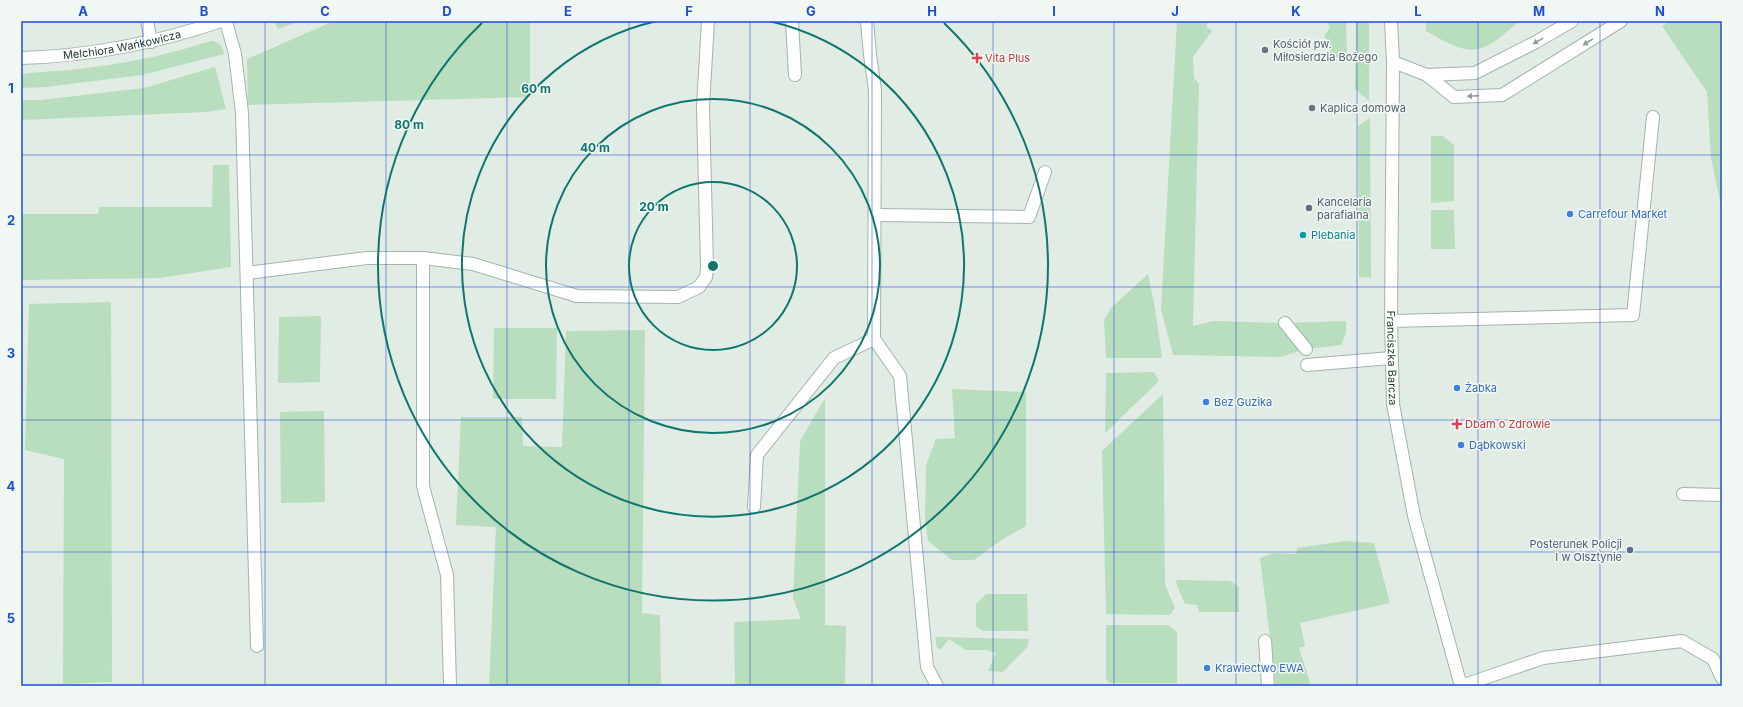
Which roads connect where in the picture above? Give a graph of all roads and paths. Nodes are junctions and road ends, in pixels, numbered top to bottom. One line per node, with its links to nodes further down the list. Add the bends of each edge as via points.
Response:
1 (147, 21): 10 (street)
2 (221, 21): 10 (street, Melchiora Wańkowicza)
3 (226, 21): 19 (street, via 235,54 242,113)
4 (708, 21): 18 (street, via 703,106 707,266 706,278 699,287 678,297 576,296 472,264)
5 (792, 21): 13 (street)
6 (867, 21): 17 (street, via 875,90)
7 (1392, 21): 12 (street, Franciszka Barcza)
8 (1572, 21): 14 (street, one-way to 14, via 1474,73)
9 (1621, 21): 14 (street, one-way to 14, via 1502,95 1454,97)
10 (151, 42): 11 (street, Melchiora Wańkowicza, via 95,52)
11 (21, 58)
12 (1393, 62): 14 (street); 20 (street, Franciszka Barcza)
13 (795, 75)
14 (1427, 76)
15 (1653, 117): 20 (street, via 1633,315)
16 (1045, 172): 17 (street, via 1029,217)
17 (875, 215): 22 (street)
18 (423, 258): 19 (street, via 367,258); 32 (street, via 423,486 447,575)
19 (247, 273): 30 (street)
20 (1391, 321): 24 (street, Franciszka Barcza)
21 (1285, 323): 23 (street)
22 (874, 339): 28 (street, via 834,358 757,455); 33 (street, via 900,376 927,667)
23 (1306, 349)
24 (1391, 358): 25 (street); 35 (street, Franciszka Barcza, via 1393,404 1414,516)
25 (1307, 365)
26 (1682, 494): 27 (street)
27 (1722, 495)
28 (754, 507)
29 (1265, 642): 34 (street)
30 (257, 646)
31 (1722, 678): 35 (street, via 1713,659 1682,641 1543,658)
32 (450, 686)
33 (937, 686)
34 (1268, 686)
35 (1461, 686)

